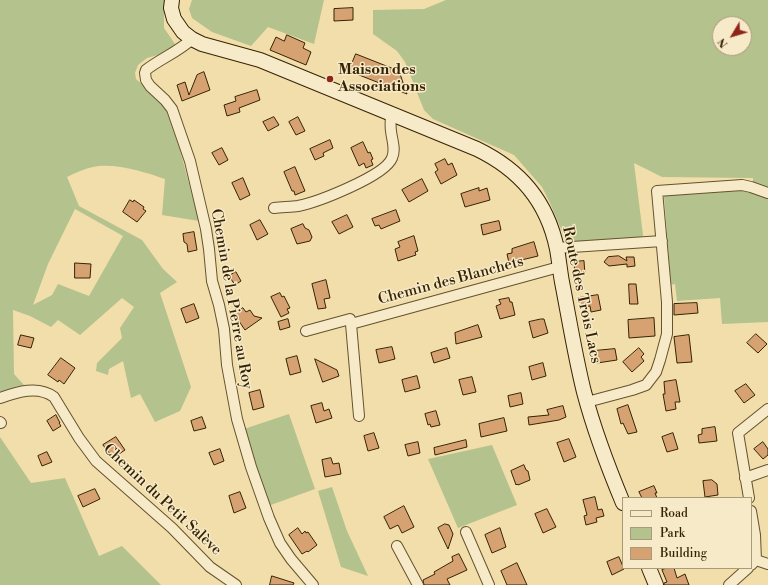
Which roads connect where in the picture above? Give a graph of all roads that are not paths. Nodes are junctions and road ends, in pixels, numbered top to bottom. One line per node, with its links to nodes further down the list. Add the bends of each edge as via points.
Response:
1 (172, 0): 2 (street, via 172,13 176,23)
2 (192, 39): 3 (street, Route des Trois Lacs, via 260,60); 27 (street, Chemin de la Pierre au Roy, via 170,56 153,64 146,70 145,77 172,110 190,161 206,229 212,281 223,323 227,365 237,419 251,467 280,542)
3 (391, 113): 5 (street, via 394,153 385,167 364,180 330,195 299,206); 7 (street, Route des Trois Lacs, via 477,148 512,170 540,203)
4 (768, 193): 6 (street, via 742,185 657,191)
5 (274, 208)
6 (662, 241): 7 (street); 12 (street, via 668,323 665,346 656,372 646,385)
7 (556, 248): 8 (street, Route des Trois Lacs)
8 (559, 267): 9 (street, Chemin des Blanchets); 12 (street, Route des Trois Lacs)
9 (351, 324): 10 (street, Chemin des Blanchets, via 350,319); 14 (street)
10 (306, 331)
11 (0, 398): 26 (street, Chemin du Petit Salève, via 30,391 41,391 54,397 96,461 172,528 210,567)
12 (587, 402): 18 (street, Route des Trois Lacs)
13 (768, 409): 16 (street, via 738,433)
14 (359, 416)
15 (768, 470): 16 (street)
16 (745, 478): 17 (street)
17 (749, 497)
18 (622, 500)
19 (752, 517): 22 (street, via 755,535)
20 (466, 532): 29 (street)
21 (397, 546): 28 (street)
22 (754, 563): 23 (street)
23 (768, 564)
24 (649, 569): 30 (street)
25 (747, 569): 31 (street)
26 (236, 585)
27 (314, 585)
28 (418, 585)
29 (489, 585)
30 (656, 585)
31 (729, 585)

